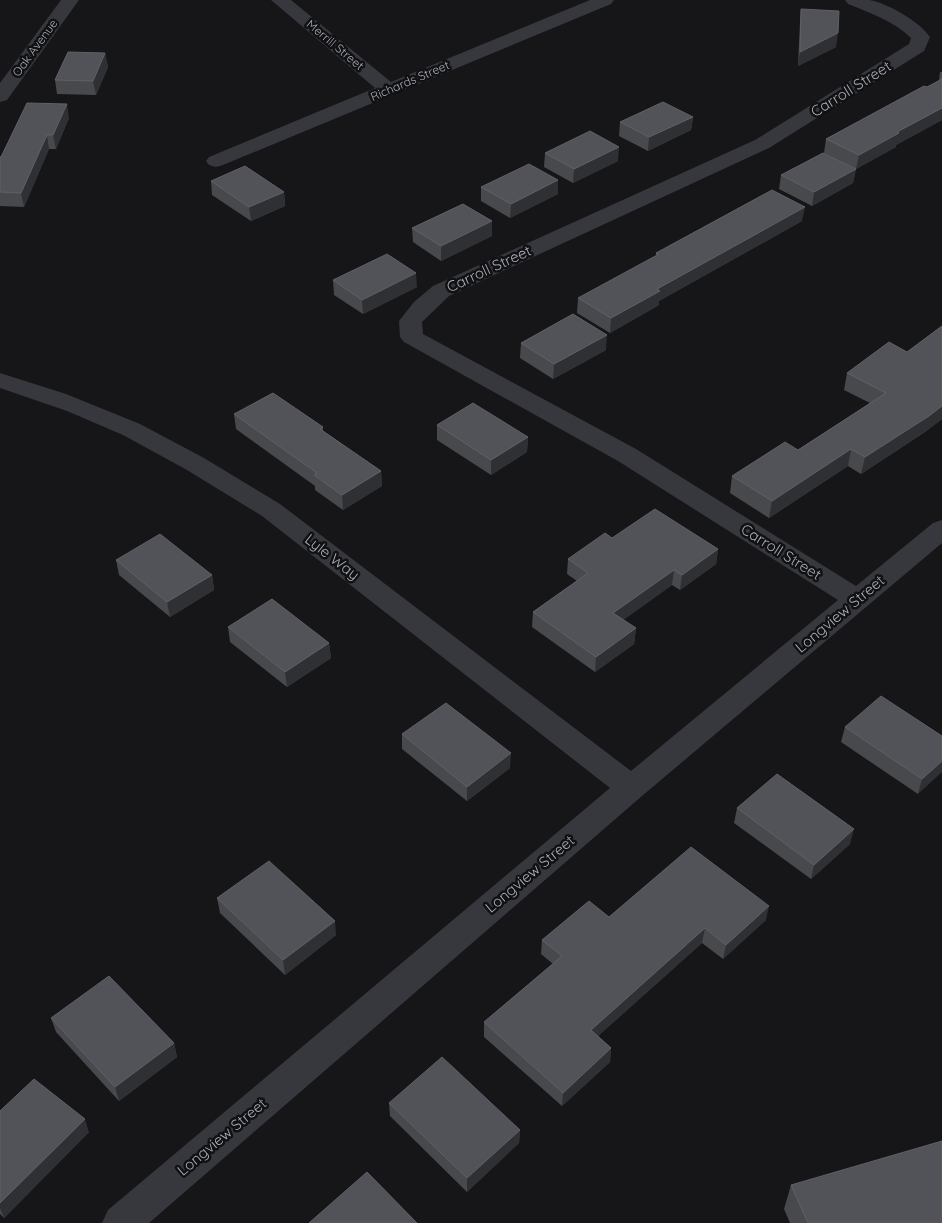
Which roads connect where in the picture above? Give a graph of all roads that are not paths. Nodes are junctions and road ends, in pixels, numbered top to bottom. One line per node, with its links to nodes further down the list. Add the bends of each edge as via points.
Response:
1 (70, 0): 6 (street, Oak Avenue)
2 (280, 0): 5 (street, Merrill Street)
3 (605, 0): 5 (street, Richards Street)
4 (854, 0): 10 (street, Carroll Street, via 909,25 921,37 917,47 762,144 441,291 410,321 412,337 627,454)
5 (389, 90): 7 (street, Richards Street)
6 (0, 96)
7 (216, 161)
8 (0, 380): 11 (street, Lyle Way, via 76,406 148,438 256,500)
9 (942, 529): 10 (street, Longview Street)
10 (858, 600): 11 (street, Longview Street)
11 (631, 788): 12 (street, Longview Street)
12 (121, 1223)

